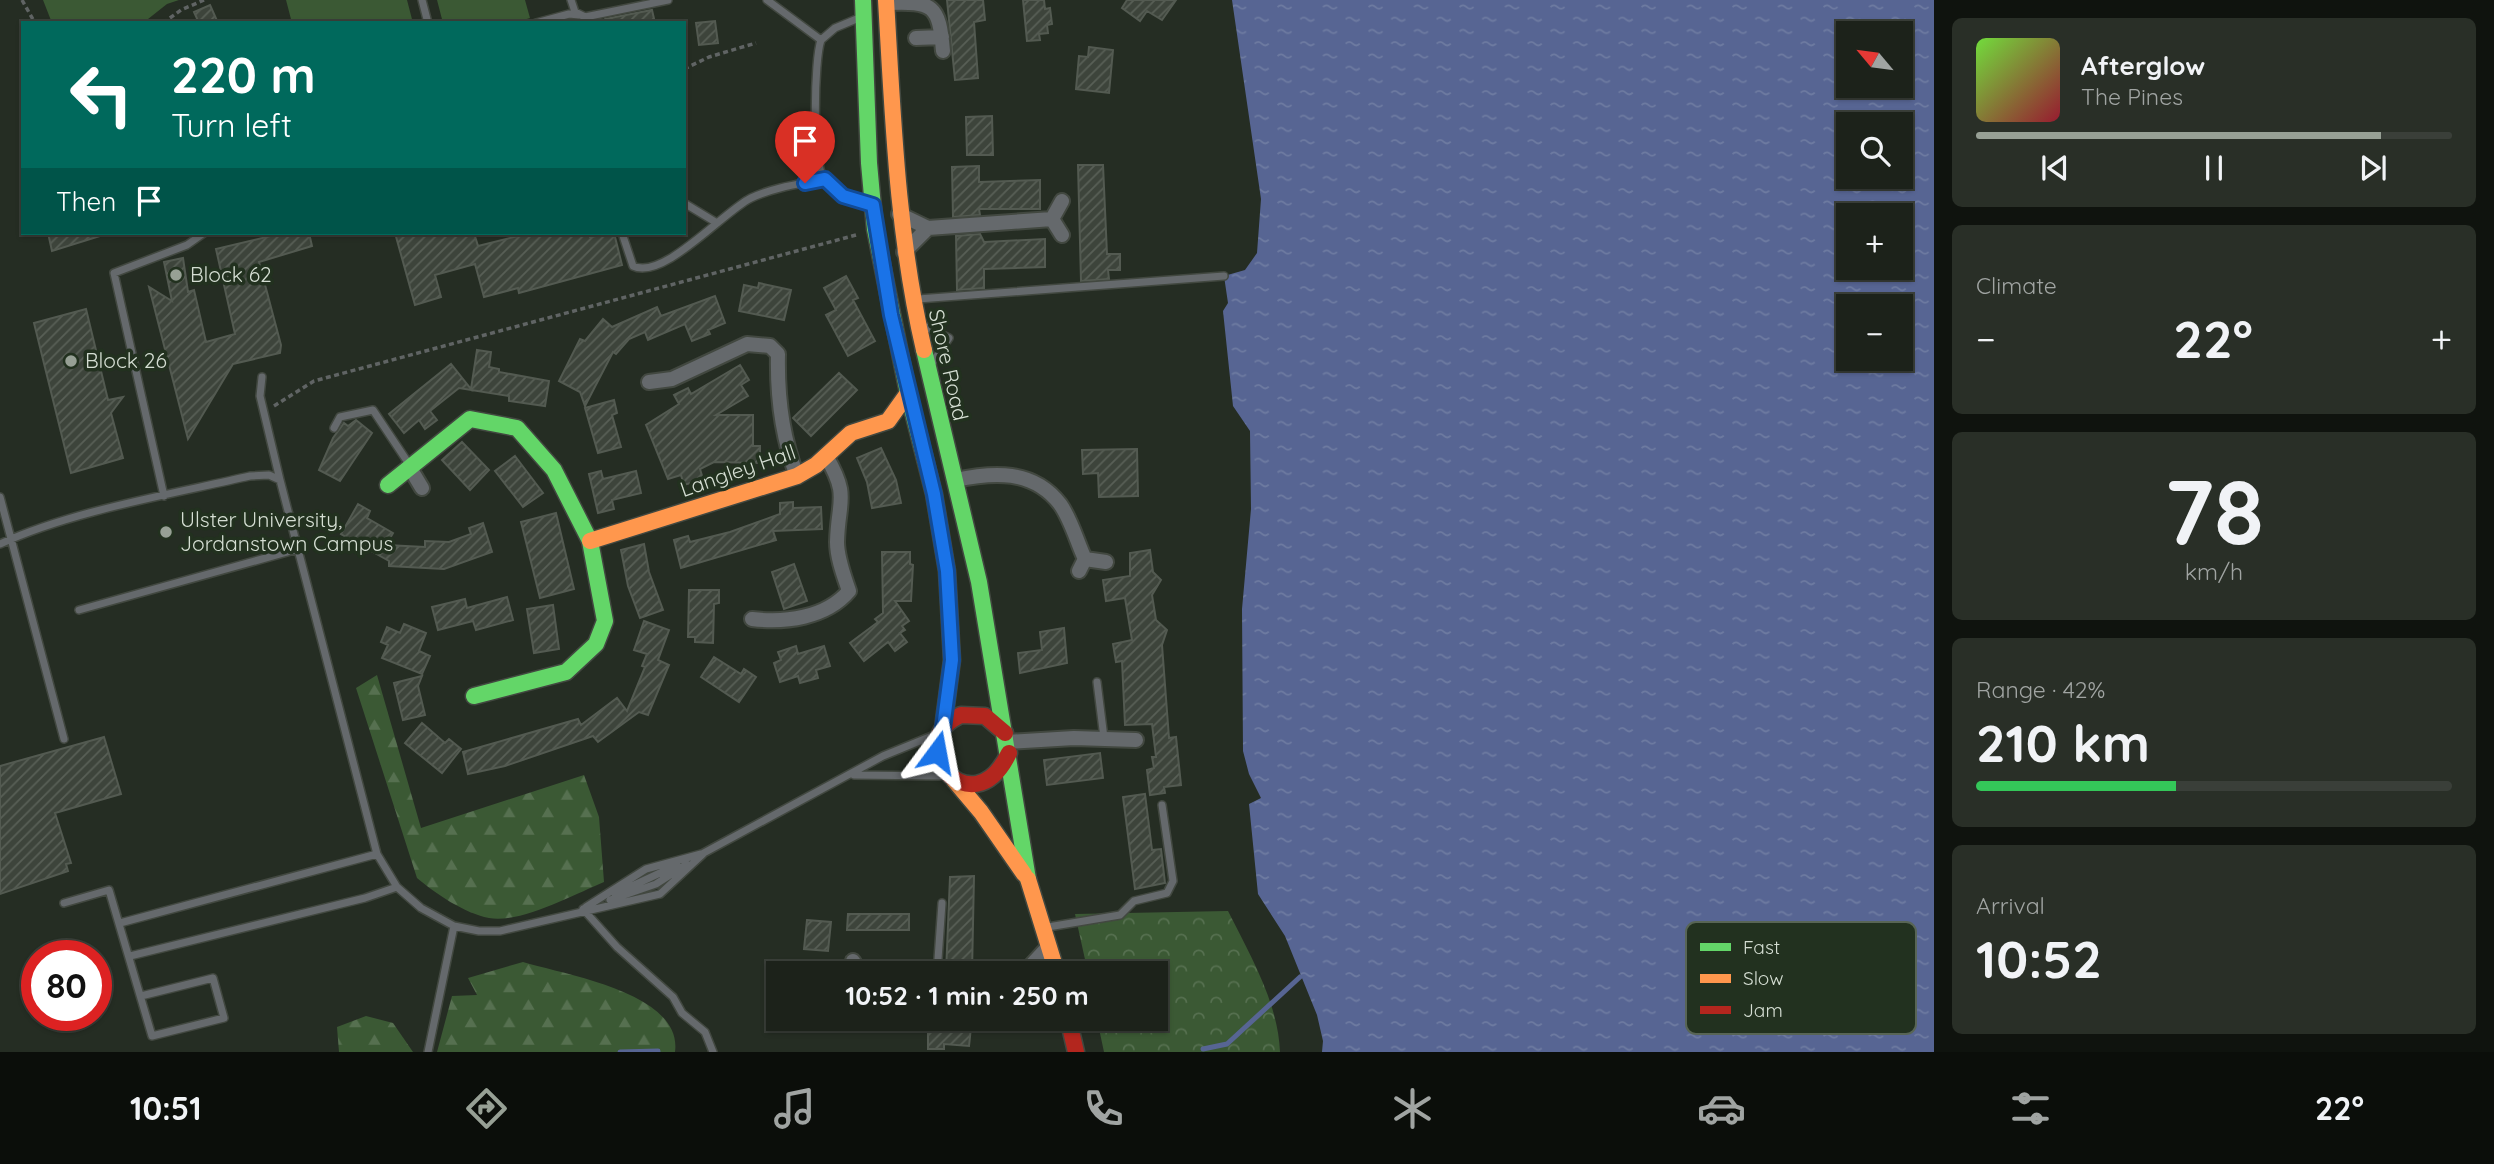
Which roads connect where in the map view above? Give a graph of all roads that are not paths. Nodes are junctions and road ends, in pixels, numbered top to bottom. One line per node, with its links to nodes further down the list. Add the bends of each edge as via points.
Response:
1 (422, 0): 8 (lane)
2 (571, 0): 7 (lane)
3 (668, 0): 7 (lane)
4 (767, 0): 11 (lane)
5 (886, 2): 10 (street, via 932,9 940,18 942,44); 16 (main road, Shore Road)
6 (863, 8): 11 (lane); 15 (main road, Shore Road)
7 (580, 15): 9 (lane)
8 (427, 21)
9 (543, 21)
10 (916, 38)
11 (821, 40): 12 (lane, via 815,79)
12 (825, 179): 15 (lane, via 843,196); 18 (lane, via 770,190 748,199)
13 (1062, 201): 17 (street)
14 (686, 204): 18 (lane)
15 (873, 205): 30 (main road, Shore Road)
16 (899, 214): 19 (street); 23 (main road, Shore Road)
17 (1052, 219): 19 (street); 22 (street)
18 (717, 223): 21 (lane, via 676,255 644,269 630,260)
19 (928, 228): 23 (street)
20 (201, 235): 41 (lane, via 187,245 114,273)
21 (623, 235)
22 (1062, 235)
23 (904, 252): 25 (main road, Shore Road)
24 (1224, 276): 25 (lane)
25 (912, 300): 26 (main road, Shore Road)
26 (916, 322): 27 (main road, Shore Road); 27 (lane, via 949,338)
27 (927, 370): 38 (main road, Shore Road)
28 (262, 377): 37 (lane, via 260,396)
29 (649, 382): 36 (street, via 672,379 747,344 770,346 778,354 780,417)
30 (908, 393): 31 (main road); 33 (main road, Shore Road)
31 (888, 421): 33 (street); 34 (main road, Langley Hall, via 852,433)
32 (334, 428): 35 (lane, via 340,417 373,410)
33 (919, 438): 52 (main road, Shore Road, via 947,571 952,660)
34 (826, 456): 36 (main road, Langley Hall); 49 (street, via 840,480 837,544 849,591 838,604 807,616)
35 (410, 468): 39 (main road); 40 (street); 44 (main road, via 470,419 517,428 554,470)
36 (797, 476): 44 (main road, Langley Hall)
37 (280, 480): 41 (lane, via 269,475 250,476); 46 (lane)
38 (954, 480): 47 (street, via 996,474 1027,477 1060,504 1082,565); 56 (main road, Shore Road, via 979,583)
39 (388, 485)
40 (422, 488)
41 (164, 496): 43 (lane)
42 (0, 497): 43 (lane)
43 (11, 539): 45 (lane); 54 (lane)
44 (590, 541): 51 (main road, via 605,621 596,644 566,672)
45 (0, 544)
46 (298, 549): 48 (lane); 60 (lane)
47 (1106, 562)
48 (79, 610)
49 (752, 619)
50 (1097, 682): 53 (lane)
51 (474, 696)
52 (942, 731): 56 (main road, via 951,720 970,713 991,718); 57 (lane, via 883,756); 58 (main road, via 937,752 943,770)
53 (1104, 738): 55 (street); 56 (street)
54 (64, 739)
55 (1136, 740)
56 (1007, 743): 58 (main road, via 1001,772 984,783 974,785); 62 (main road, Shore Road)
57 (854, 775): 58 (lane); 61 (lane)
58 (952, 778): 62 (main road, Shore Road)
59 (1163, 805): 69 (lane, via 1173,881 1167,893 1134,901 1119,915)
60 (377, 854): 63 (lane); 67 (lane)
61 (703, 854): 66 (lane, via 656,884); 66 (lane, via 646,869)
62 (1028, 881): 69 (main road, Shore Road)
63 (397, 887): 68 (lane, via 421,908); 71 (lane)
64 (64, 903): 67 (lane, via 109,890)
65 (942, 903): 72 (lane)
66 (583, 909): 68 (lane, via 500,930); 78 (lane, via 617,947 673,996 682,1013 705,1032)
67 (120, 923): 71 (lane)
68 (454, 926): 77 (lane)
69 (1044, 927): 70 (main road, Shore Road)
70 (1049, 946): 73 (street); 74 (main road, Shore Road)
71 (130, 956): 75 (lane)
72 (938, 961)
73 (1035, 961)
74 (1053, 961)
75 (141, 996): 75 (lane, via 213,978 224,1018 152,1036)
76 (1071, 1031): 79 (main road)
77 (428, 1052)
78 (713, 1052)
79 (1076, 1052)

